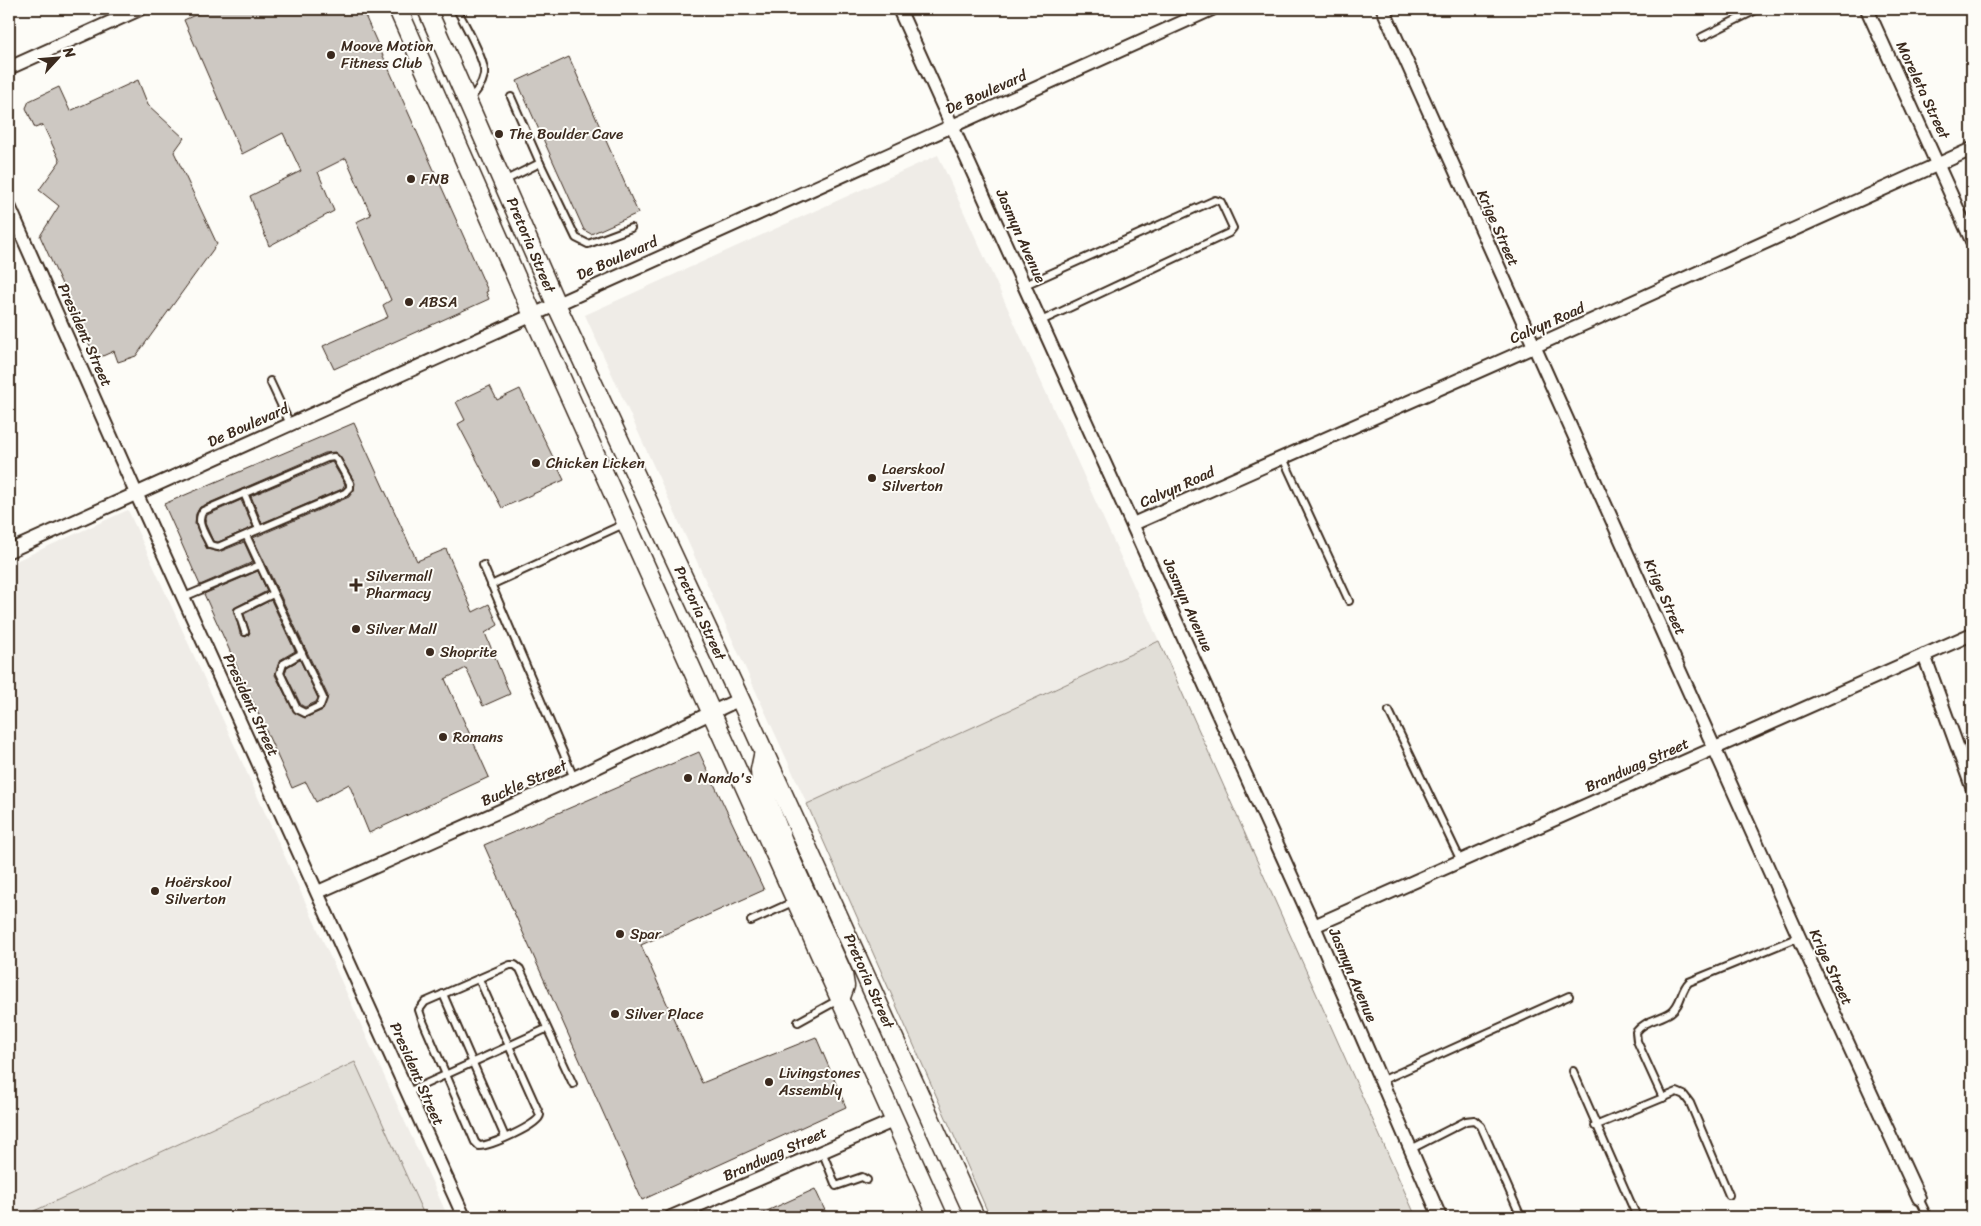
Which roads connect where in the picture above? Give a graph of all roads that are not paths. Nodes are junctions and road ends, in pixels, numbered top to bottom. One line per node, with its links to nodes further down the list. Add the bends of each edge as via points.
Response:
1 (140, 9): 11 (street)
2 (398, 9): 24 (main road, Pretoria Street)
3 (427, 9): 13 (main road, Pretoria Street)
4 (457, 9): 13 (lane, via 485,74)
5 (899, 9): 14 (street, Jasmyn Avenue)
6 (1212, 9): 14 (street, De Boulevard)
7 (1383, 9): 26 (street, Krige Street)
8 (1758, 9): 10 (lane)
9 (1867, 9): 17 (street, Moreleta Street)
10 (1702, 37)
11 (9, 68)
12 (511, 97): 16 (lane)
13 (468, 102): 18 (main road, Pretoria Street)
14 (952, 125): 22 (street, Jasmyn Avenue); 23 (street, De Boulevard)
15 (1972, 149): 17 (street, Calvyn Road)
16 (540, 163): 18 (lane); 20 (lane, via 576,238 588,244)
17 (1939, 164): 21 (street, Moreleta Street); 26 (street, Calvyn Road)
18 (504, 181): 23 (main road, Pretoria Street)
19 (9, 206): 31 (street, President Street)
20 (631, 228)
21 (1972, 241)
22 (1025, 286): 25 (street, Jasmyn Avenue); 25 (lane, via 1216,200 1222,202 1232,231)
23 (556, 304): 24 (street, De Boulevard); 47 (main road, Pretoria Street)
24 (532, 313): 28 (street, De Boulevard); 32 (main road, Pretoria Street)
25 (1041, 321): 33 (street, Jasmyn Avenue)
26 (1533, 347): 29 (street, Calvyn Road); 50 (street, Krige Street)
27 (270, 381): 28 (lane)
28 (290, 424): 31 (street, De Boulevard)
29 (1283, 458): 33 (street, Calvyn Road); 42 (lane)
30 (244, 493): 34 (lane); 34 (lane, via 334,457 350,483 346,493); 35 (lane, via 203,512 198,521 214,548)
31 (136, 494): 36 (street, De Boulevard); 41 (street, President Street)
32 (626, 523): 39 (lane); 49 (main road, Pretoria Street)
33 (1133, 524): 58 (street, Jasmyn Avenue)
34 (259, 529): 35 (lane)
35 (246, 535): 37 (lane)
36 (9, 551)
37 (260, 565): 40 (lane); 41 (lane)
38 (483, 565): 39 (lane)
39 (491, 585): 52 (lane)
40 (273, 594): 43 (lane, via 238,611); 45 (lane)
41 (184, 597): 55 (street, President Street)
42 (1349, 601)
43 (245, 632)
44 (1972, 634): 46 (street, Brandwag Street)
45 (302, 653): 45 (lane, via 323,698 320,706 305,713 297,709 280,673 283,664)
46 (1924, 655): 50 (street, Brandwag Street); 53 (street)
47 (740, 699): 49 (street, Buckle Street); 51 (main road, Pretoria Street)
48 (1389, 711): 54 (lane)
49 (712, 714): 52 (street, Buckle Street); 56 (main road, Pretoria Street)
50 (1716, 748): 54 (street, Brandwag Street); 59 (street, Krige Street)
51 (764, 751): 63 (main road, via 761,785 842,974 844,992); 85 (main road, Pretoria Street)
52 (574, 778): 55 (street, Buckle Street)
53 (1972, 787)
54 (1461, 861): 58 (street, Brandwag Street)
55 (318, 892): 72 (street, President Street)
56 (796, 901): 57 (lane); 63 (main road, Pretoria Street)
57 (751, 921)
58 (1314, 926): 70 (street, Jasmyn Avenue)
59 (1799, 937): 73 (lane, via 1689,982 1671,1012 1641,1025 1636,1032 1637,1041); 81 (street, Krige Street)
60 (479, 978): 61 (lane); 65 (lane, via 515,965 520,969); 66 (lane)
61 (443, 994): 67 (lane); 69 (lane, via 425,1002 419,1010)
62 (1568, 996): 70 (lane)
63 (840, 999): 64 (lane); 74 (main road, Pretoria Street)
64 (798, 1022)
65 (546, 1029): 66 (lane); 71 (lane)
66 (509, 1046): 67 (lane); 76 (lane, via 540,1115 536,1123)
67 (472, 1062): 69 (lane); 76 (lane)
68 (1573, 1071): 75 (lane)
69 (445, 1075): 72 (lane); 76 (lane, via 475,1142 483,1146)
70 (1381, 1081): 77 (street, Jasmyn Avenue)
71 (573, 1084)
72 (408, 1092): 82 (street, President Street)
73 (1663, 1098): 75 (lane); 80 (lane, via 1677,1092 1690,1103)
74 (893, 1120): 78 (street, Brandwag Street); 84 (main road, Pretoria Street)
75 (1595, 1126): 88 (lane)
76 (505, 1137)
77 (1411, 1150): 86 (street, Jasmyn Avenue); 87 (lane, via 1466,1121 1474,1120 1481,1126)
78 (822, 1151): 79 (lane, via 836,1186 862,1177); 83 (street, Brandwag Street)
79 (867, 1180)
80 (1729, 1195)
81 (1919, 1198): 89 (lane)
82 (464, 1217)
83 (671, 1217)
84 (938, 1217)
85 (974, 1217)
86 (1440, 1217)
87 (1521, 1217)
88 (1637, 1217)
89 (1928, 1217)

